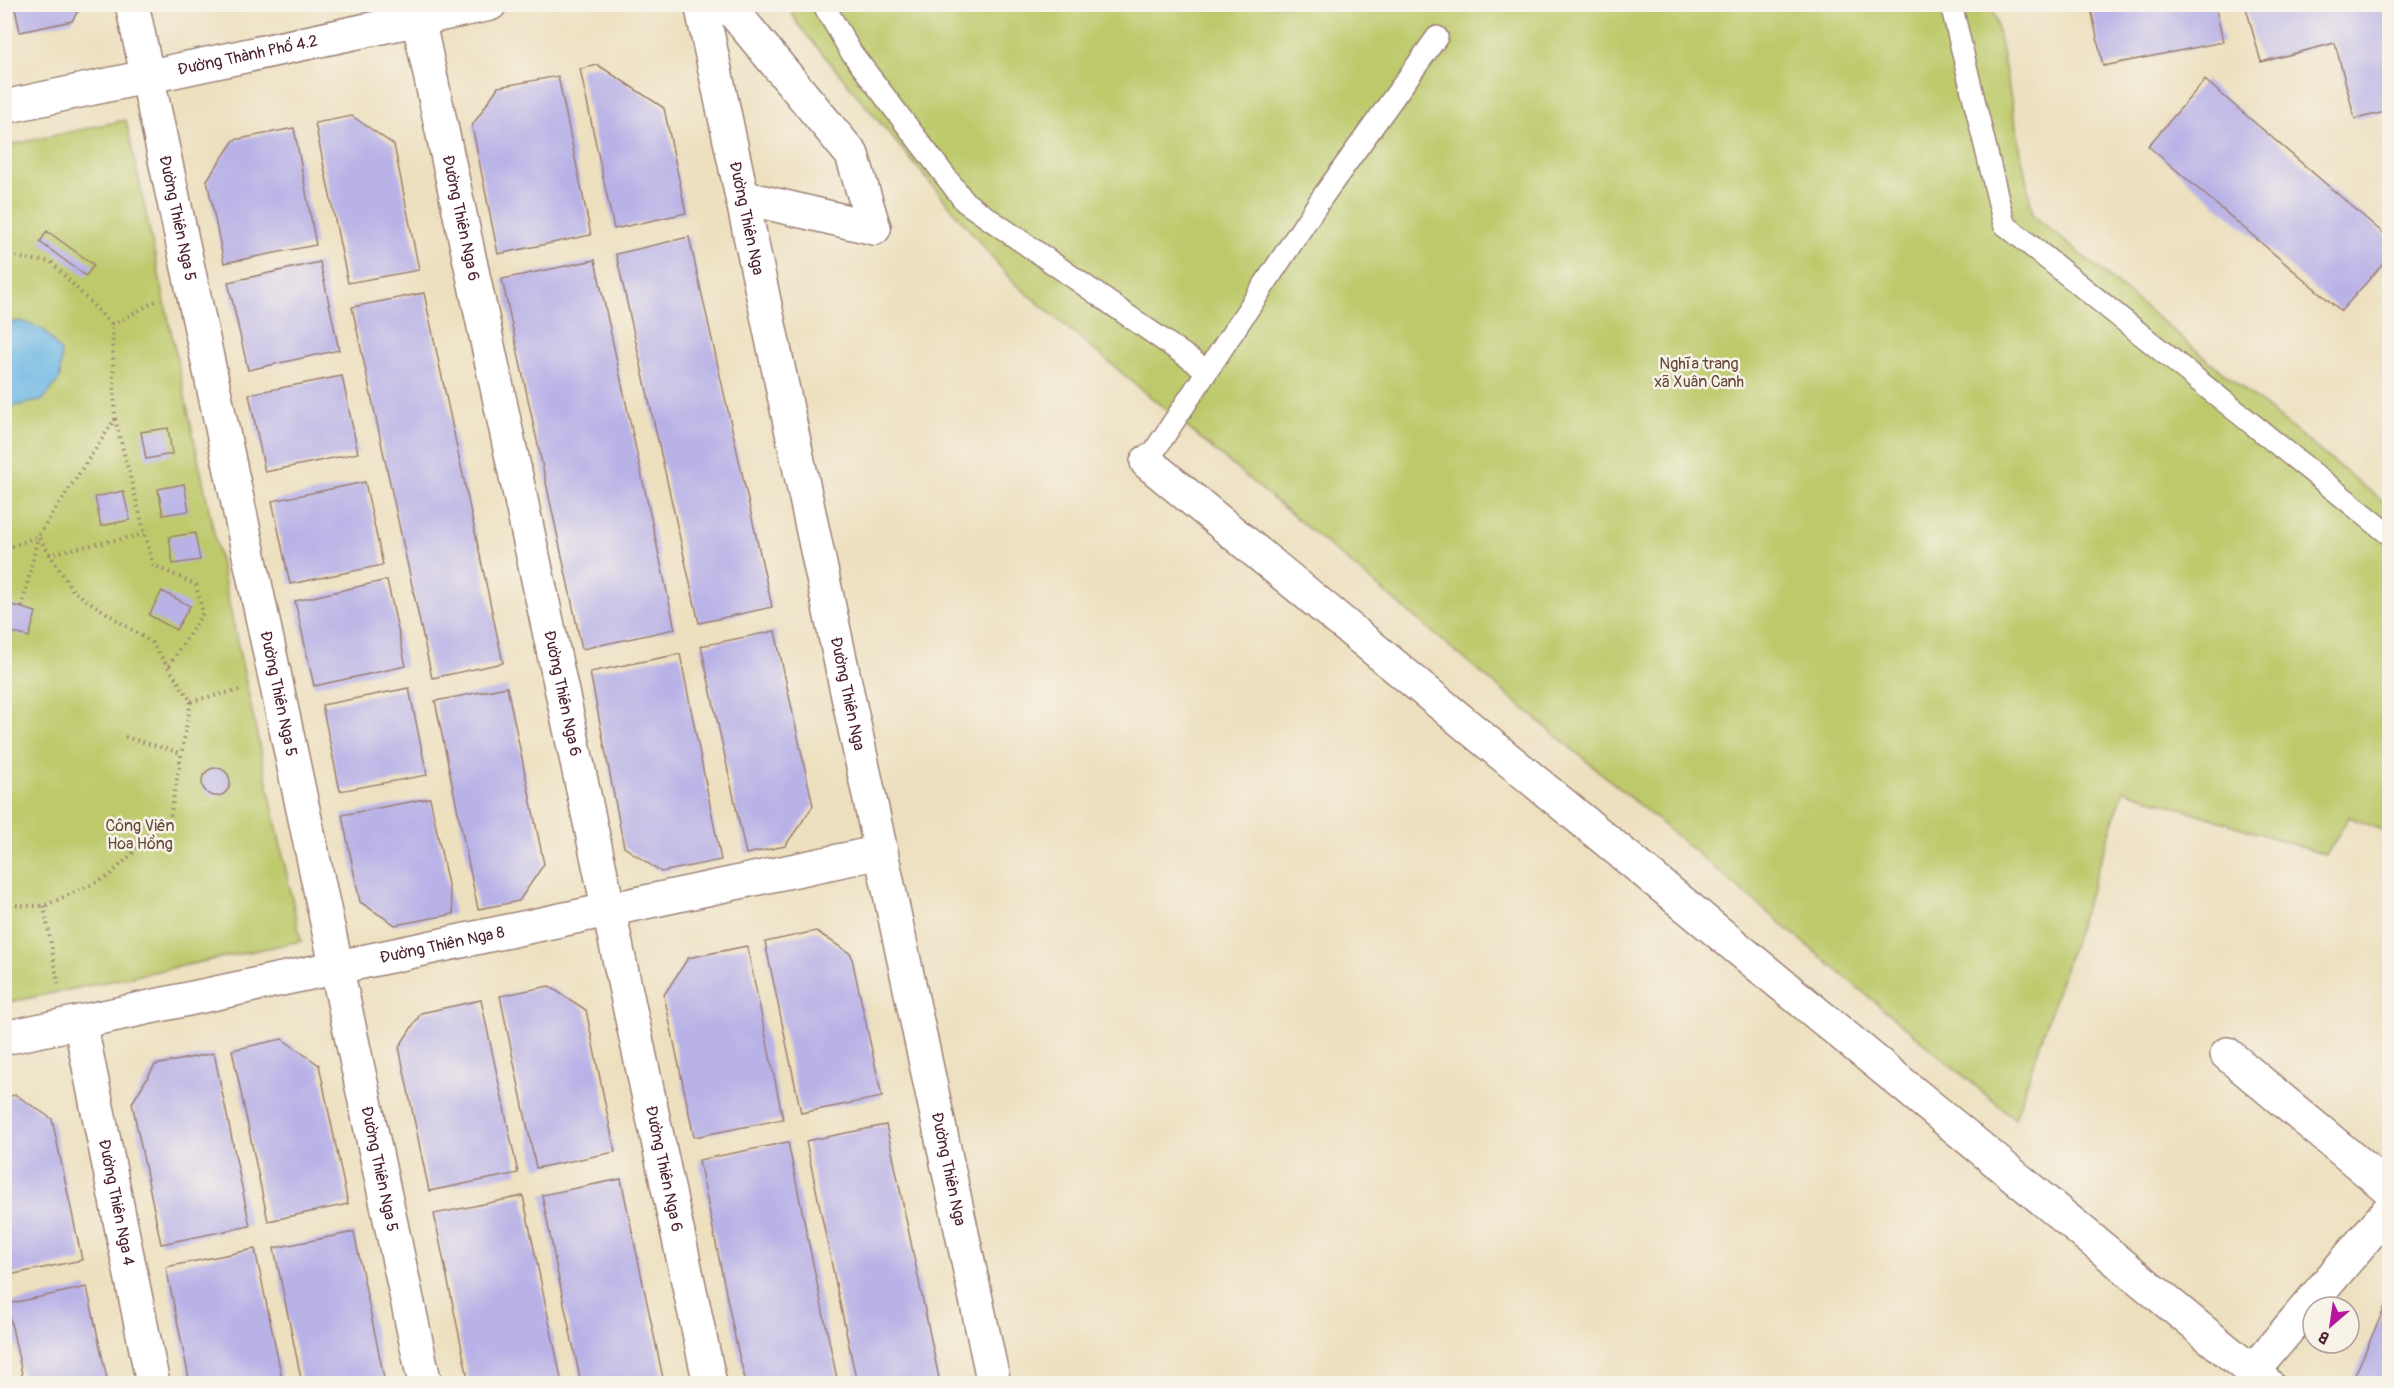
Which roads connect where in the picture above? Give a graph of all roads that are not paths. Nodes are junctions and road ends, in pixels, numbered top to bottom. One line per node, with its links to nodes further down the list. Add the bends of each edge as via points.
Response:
1 (132, 4): 9 (street, Đường Thiên Nga 5)
2 (490, 4): 7 (street, Đường Thành Phố 4.2)
3 (701, 4): 11 (street, Đường Thiên Nga)
4 (727, 4): 11 (street, via 852,155 874,228)
5 (823, 4): 12 (lane, via 851,52 965,202)
6 (1951, 4): 14 (lane, via 2004,224)
7 (416, 12): 9 (street, Đường Thành Phố 4.2); 16 (street, Đường Thiên Nga 6)
8 (1437, 38): 12 (lane, via 1323,196)
9 (147, 77): 10 (street, Đường Thành Phố 4.2); 17 (street, Đường Thiên Nga 5)
10 (4, 107)
11 (742, 197): 15 (street, Đường Thiên Nga)
12 (1206, 370): 13 (lane)
13 (1147, 462): 23 (street)
14 (2390, 535)
15 (881, 852): 16 (street, Đường Thiên Nga 8); 27 (street, Đường Thiên Nga)
16 (608, 910): 17 (street, Đường Thiên Nga 8); 26 (street, Đường Thiên Nga 6)
17 (337, 967): 18 (street, Đường Thiên Nga 8); 25 (street, Đường Thiên Nga 5)
18 (73, 1023): 19 (street, Đường Thiên Nga 8); 24 (street, Đường Thiên Nga 4)
19 (4, 1038)
20 (2227, 1054): 21 (street)
21 (2390, 1190)
22 (2390, 1209): 23 (street)
23 (2259, 1378)
24 (153, 1383)
25 (425, 1383)
26 (710, 1383)
27 (994, 1383)

